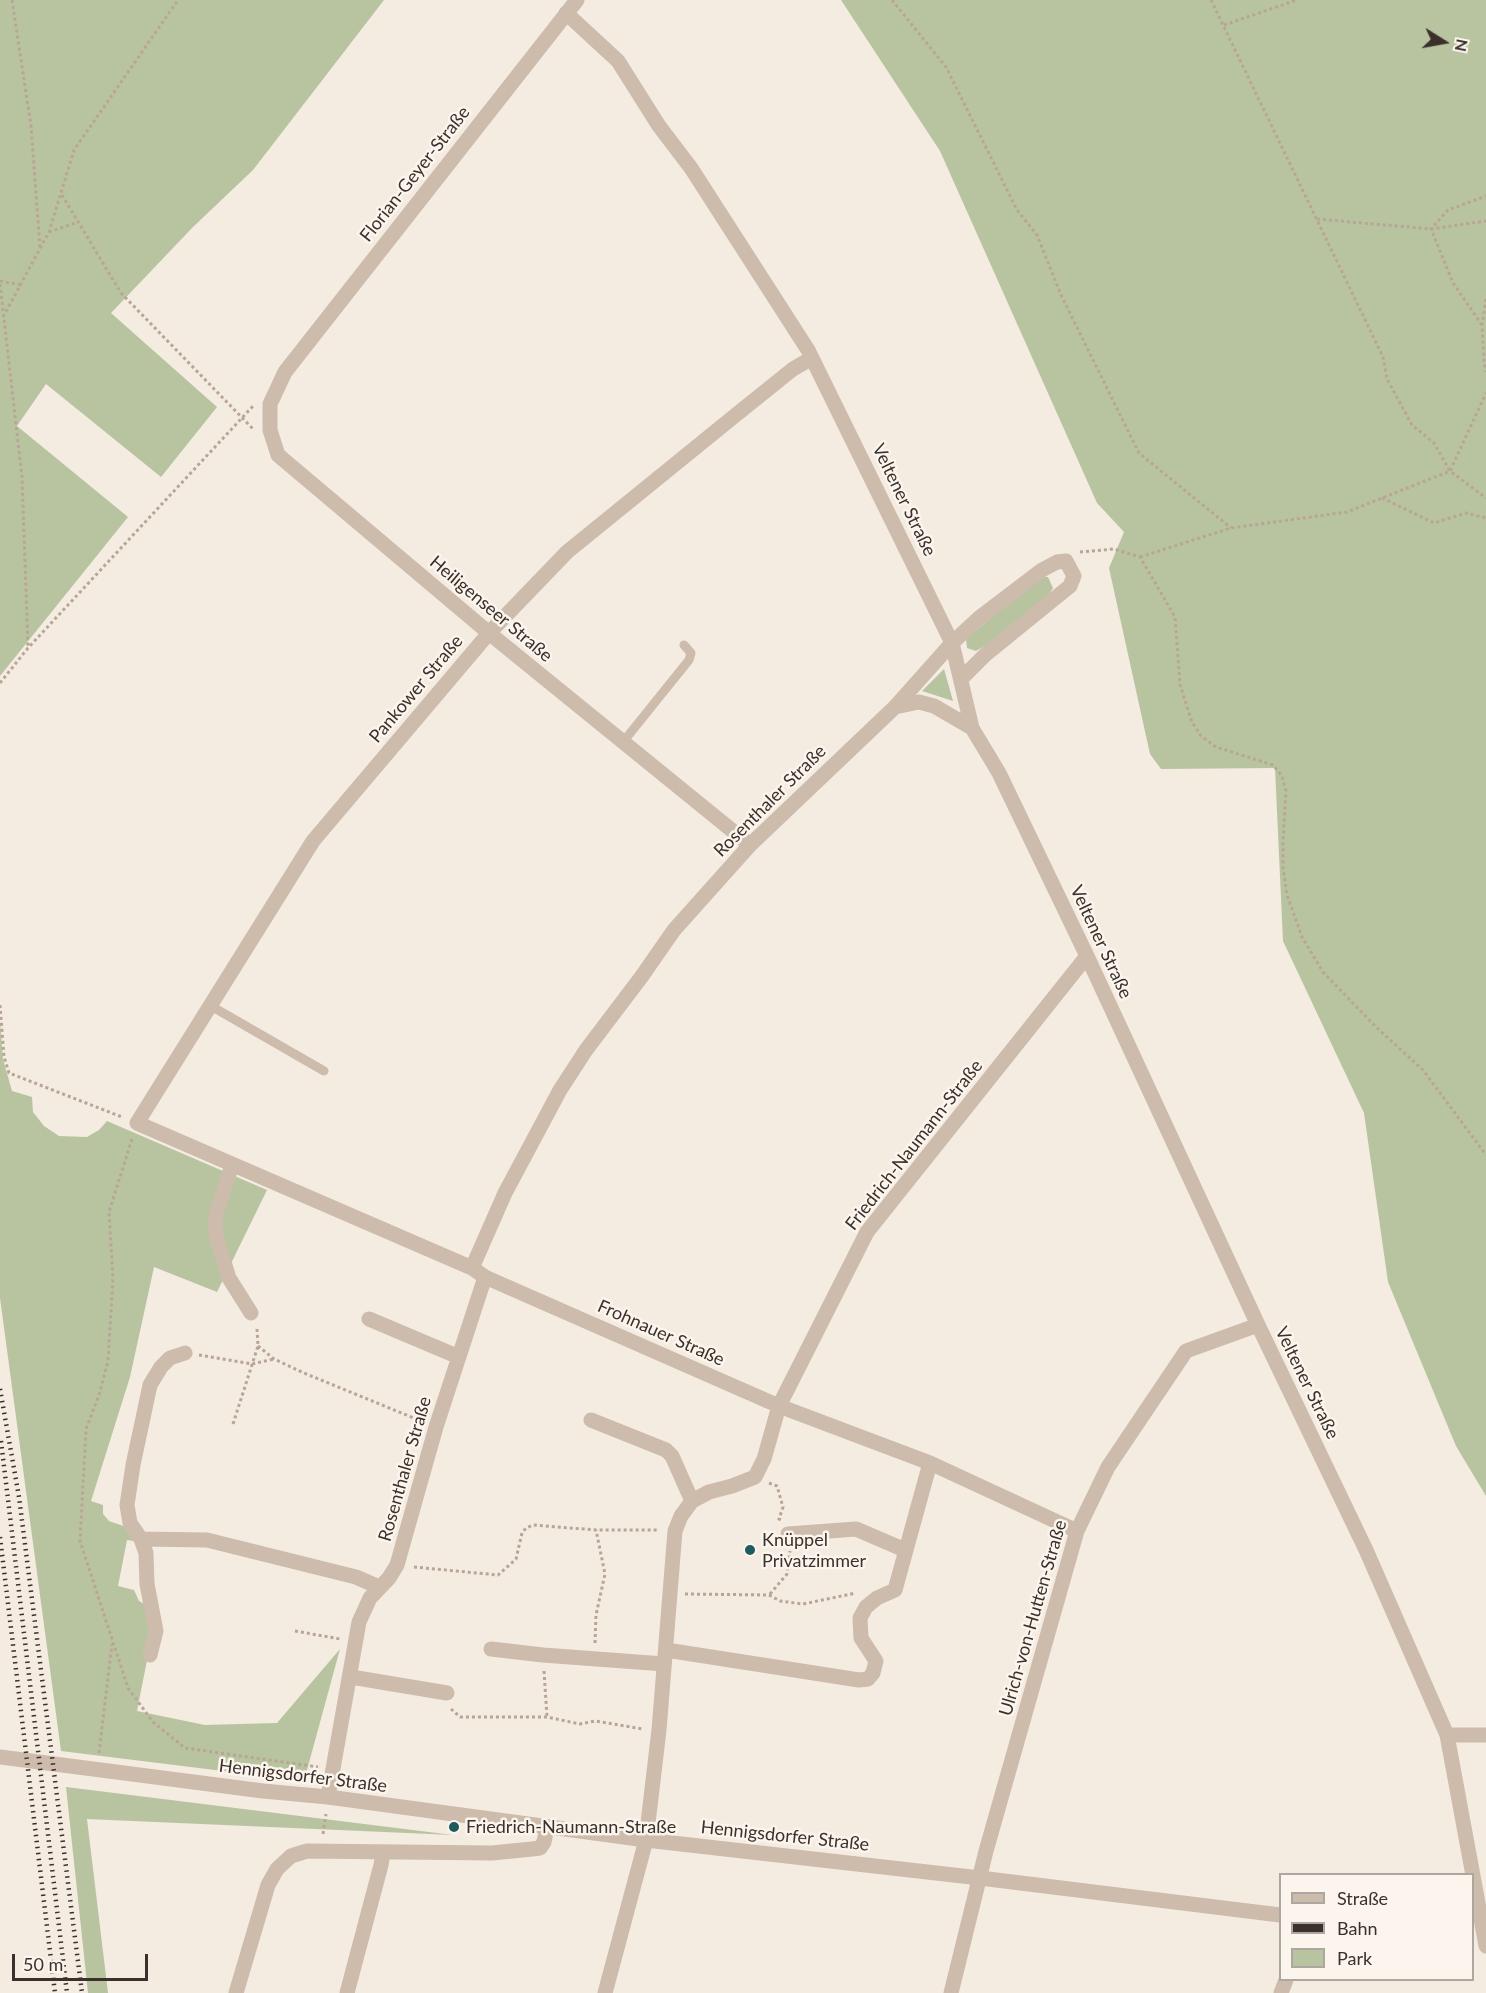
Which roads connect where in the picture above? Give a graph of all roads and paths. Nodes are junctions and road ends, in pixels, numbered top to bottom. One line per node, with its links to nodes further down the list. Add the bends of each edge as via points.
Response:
1 (12, 0): 16 (path, via 31,126)
2 (178, 0): 9 (path, via 75,150)
3 (577, 0): 7 (street, Florian-Geyer-Straße)
4 (892, 0): 33 (path, via 946,67 1017,210 1037,236 1060,295 1139,453)
5 (1211, 0): 8 (path)
6 (1297, 0): 8 (path)
7 (566, 13): 22 (street, Veltener Straße, via 618,61); 23 (street, Florian-Geyer-Straße)
8 (1224, 25): 11 (path)
9 (61, 194): 13 (path); 15 (path)
10 (1486, 196): 14 (path, via 1448,210)
11 (1317, 219): 14 (path); 29 (path, via 1412,425 1434,443)
12 (1486, 220): 14 (path)
13 (78, 222): 15 (path); 27 (path, via 122,293)
14 (1431, 229): 21 (path, via 1454,283)
15 (49, 232): 16 (path)
16 (40, 249): 18 (path)
17 (0, 283): 18 (path); 20 (path)
18 (21, 285): 20 (path)
19 (1486, 299): 21 (path)
20 (3, 317): 39 (path, via 22,477)
21 (1482, 325): 24 (path)
22 (812, 358): 36 (street, Pankower Straße, via 567,552); 37 (street, Veltener Straße)
23 (285, 372): 36 (street, Heiligenseer Straße, via 270,404 270,430 278,455)
24 (1486, 372)
25 (1486, 393): 29 (path)
26 (256, 402): 27 (path)
27 (242, 418): 28 (path); 39 (path)
28 (256, 433)
29 (1450, 471): 30 (path); 31 (path)
30 (1382, 498): 32 (path, via 1434,523 1466,513); 33 (path, via 1347,512)
31 (1486, 498)
32 (1486, 518)
33 (1231, 528): 34 (path)
34 (1140, 557): 35 (path, via 1114,549 1082,550); 51 (path, via 1175,617 1180,685 1201,736 1216,747 1274,765 1282,776 1286,790 1283,867 1287,895 1302,937 1323,972 1423,1070)
35 (1066, 561): 37 (street, Rosenthaler Straße, via 1042,570); 40 (street, via 1074,576 1070,586)
36 (489, 633): 44 (street, Heiligenseer Straße); 48 (street, Pankower Straße, via 314,841)
37 (952, 643): 40 (street, Veltener Straße); 42 (street, Rosenthaler Straße)
38 (684, 645): 44 (lane, via 690,653 689,660)
39 (28, 648): 41 (path)
40 (961, 679): 43 (street, Veltener Straße)
41 (0, 683)
42 (895, 707): 43 (street, via 919,702 934,706); 45 (street, Rosenthaler Straße)
43 (972, 728): 46 (street, Veltener Straße, via 999,773)
44 (623, 742): 45 (street, Heiligenseer Straße)
45 (750, 844): 53 (street, Rosenthaler Straße, via 674,930 586,1050 518,1167)
46 (1087, 956): 57 (street, Veltener Straße); 64 (street, Friedrich-Naumann-Straße, via 867,1232)
47 (0, 1005): 50 (path, via 9,1073)
48 (212, 1006): 49 (lane); 50 (street, Pankower Straße)
49 (324, 1071)
50 (137, 1123): 52 (street, Frohnauer Straße)
51 (1486, 1155)
52 (232, 1165): 53 (street, Frohnauer Straße); 55 (street, via 217,1211 217,1240 230,1278)
53 (472, 1268): 54 (street, Frohnauer Straße)
54 (485, 1277): 60 (street, Rosenthaler Straße); 64 (street, Frohnauer Straße)
55 (252, 1313): 58 (path)
56 (369, 1319): 60 (street)
57 (1258, 1325): 74 (street, Ulrich-von-Hutten-Straße, via 1186,1351 1108,1467); 97 (street, Veltener Straße, via 1366,1550)
58 (258, 1346): 62 (path); 63 (path)
59 (185, 1353): 76 (street, via 161,1367 150,1385 127,1505 130,1523)
60 (459, 1357): 67 (street, Rosenthaler Straße)
61 (214, 1358): 63 (path)
62 (274, 1359): 63 (path); 67 (path)
63 (252, 1364): 66 (path)
64 (779, 1406): 68 (street, Frohnauer Straße); 69 (street, Friedrich-Naumann-Straße, via 765,1459)
65 (591, 1420): 70 (street, via 666,1450)
66 (233, 1424)
67 (436, 1427): 79 (street, Rosenthaler Straße)
68 (930, 1463): 74 (street, Frohnauer Straße); 77 (street)
69 (754, 1477): 70 (street); 71 (path, via 777,1486 783,1507)
70 (692, 1501): 73 (street)
71 (779, 1519)
72 (596, 1530): 73 (path); 79 (path, via 532,1525 522,1533 516,1559 495,1576); 87 (path, via 605,1574)
73 (675, 1531): 82 (street)
74 (1077, 1531): 107 (street, Ulrich-von-Hutten-Straße)
75 (788, 1534): 77 (street, via 856,1529)
76 (141, 1539): 80 (street, via 207,1540 356,1577); 89 (street, via 156,1631)
77 (905, 1550): 90 (street, via 895,1590 876,1598 860,1618 861,1638 876,1661 868,1679)
78 (790, 1551): 83 (path, via 787,1574)
79 (397, 1565): 80 (street, Rosenthaler Straße)
80 (379, 1587): 85 (street, Rosenthaler Straße, via 359,1622)
81 (862, 1592): 83 (path, via 803,1604)
82 (671, 1593): 83 (path); 90 (street)
83 (769, 1595)
84 (295, 1631): 85 (path)
85 (356, 1641): 92 (street, Rosenthaler Straße)
86 (113, 1642): 100 (path)
87 (595, 1642)
88 (491, 1649): 90 (street, via 543,1655)
89 (150, 1655)
90 (665, 1657): 103 (street)
91 (544, 1667): 95 (path)
92 (351, 1677): 93 (street); 101 (street, Rosenthaler Straße)
93 (447, 1693)
94 (460, 1717): 95 (path)
95 (547, 1717): 96 (path)
96 (638, 1728)
97 (1448, 1735): 98 (street); 106 (street, Veltener Straße)
98 (1486, 1735)
99 (0, 1757): 100 (street, Hennigsdorfer Straße)
100 (97, 1770): 101 (street, Hennigsdorfer Straße)
101 (328, 1797): 102 (street, Hennigsdorfer Straße); 104 (path)
102 (547, 1827): 103 (street, Hennigsdorfer Straße); 105 (street, via 540,1848)
103 (645, 1840): 107 (street, Hennigsdorfer Straße); 113 (street)
104 (321, 1851): 105 (street); 111 (street, via 291,1856 277,1869 261,1904)
105 (382, 1852): 112 (street)
106 (1473, 1873)
107 (980, 1878): 109 (street, Hennigsdorfer Straße); 114 (street, Ulrich-von-Hutten-Straße)
108 (1474, 1878): 110 (street, Veltener Straße)
109 (1279, 1915)
110 (1486, 1944)
111 (236, 1993)
112 (347, 1993)
113 (605, 1993)
114 (951, 1993)

